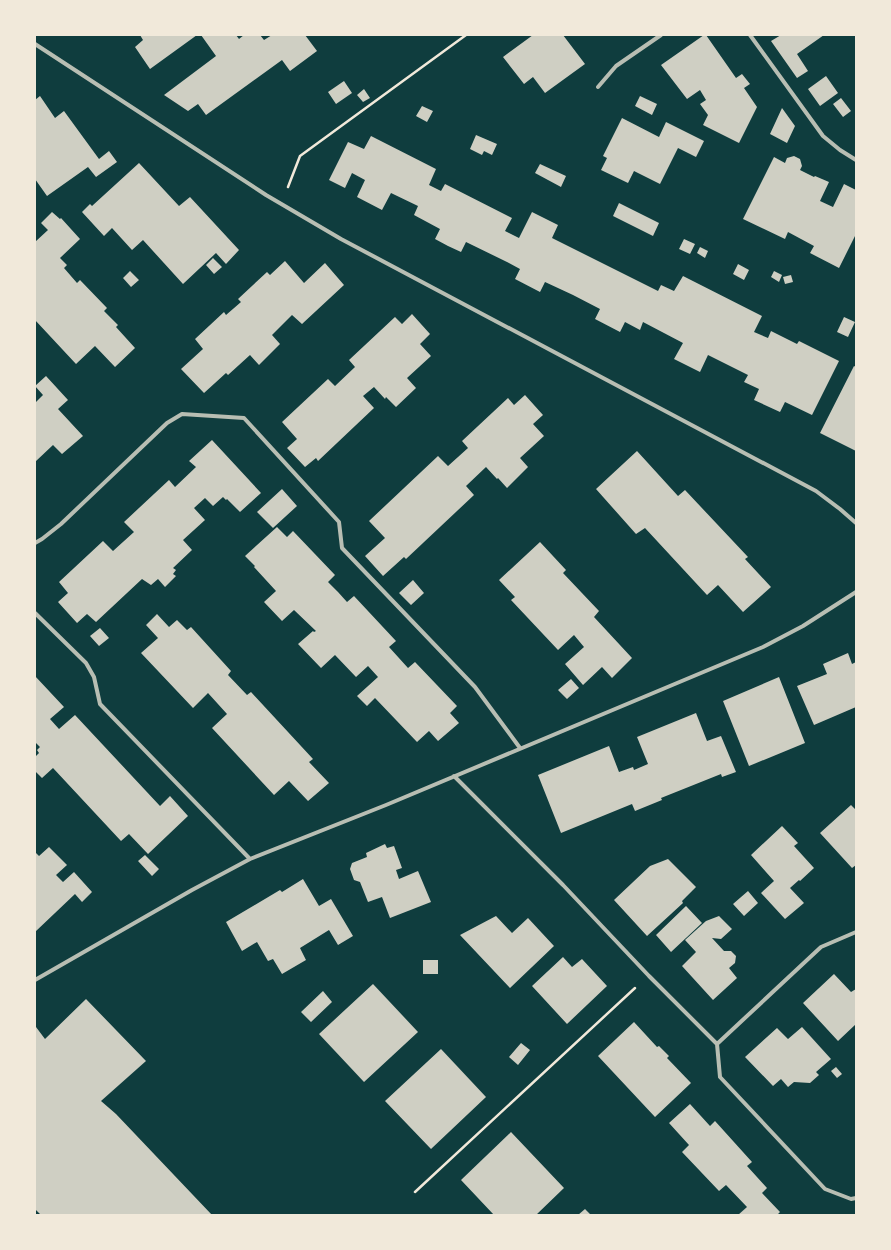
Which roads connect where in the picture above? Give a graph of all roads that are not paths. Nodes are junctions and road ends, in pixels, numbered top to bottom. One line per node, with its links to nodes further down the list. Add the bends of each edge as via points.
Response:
1 (661, 35): 4 (street, via 616,66)
2 (750, 35): 5 (street, via 823,136)
3 (35, 44): 6 (street, via 281,204 417,280 816,491)
4 (598, 87)
5 (856, 160)
6 (856, 523)
7 (35, 543): 10 (street, via 61,524 167,423 182,414 244,418 339,522 342,548 475,687)
8 (856, 592): 10 (street, via 803,626 763,647)
9 (35, 613): 12 (street, via 86,663 94,677 100,704)
10 (520, 748): 11 (street)
11 (454, 776): 12 (street); 15 (street)
12 (250, 859): 14 (street)
13 (856, 932): 15 (street, via 821,947)
14 (35, 980)
15 (716, 1044): 16 (street, via 720,1076 825,1189 851,1199)
16 (856, 1198)

